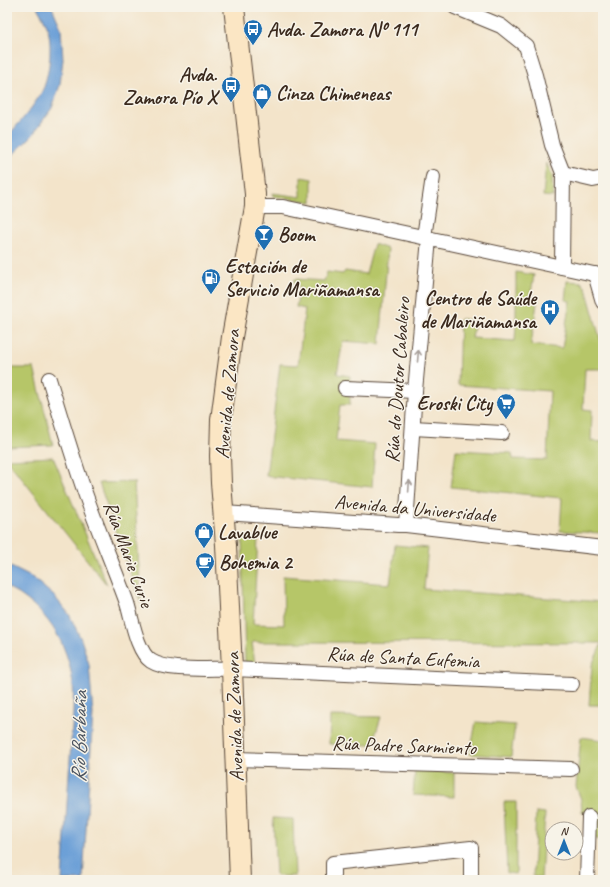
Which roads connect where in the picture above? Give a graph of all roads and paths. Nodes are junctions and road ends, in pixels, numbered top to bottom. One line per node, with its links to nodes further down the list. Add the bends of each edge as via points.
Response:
1 (234, 7): 6 (street, Avenida de Zamora, via 254,175)
2 (455, 7): 3 (street, via 501,26 526,46 552,145)
3 (563, 173): 5 (street, via 593,180); 8 (street)
4 (433, 176): 7 (street, Rúa do Doutor Cabaleiro)
5 (603, 178)
6 (254, 207): 7 (street, via 283,207); 16 (street, Avenida de Zamora, via 236,309 221,420 220,483)
7 (426, 238): 8 (street); 13 (street, Rúa do Doutor Cabaleiro, one-way to 7)
8 (562, 267): 9 (street)
9 (599, 275): 10 (street)
10 (603, 302)
11 (49, 379): 19 (street, Rúa Marie Curie, via 88,502 138,640 146,655 150,660 164,666)
12 (345, 388): 13 (street)
13 (415, 391): 14 (street, Rúa do Doutor Cabaleiro)
14 (413, 428): 15 (street); 17 (street, Rúa do Doutor Cabaleiro, one-way to 14)
15 (502, 433)
16 (224, 513): 17 (street, Avenida da Universidade); 19 (street, Avenida de Zamora)
17 (406, 525): 18 (street, Avenida da Universidade)
18 (603, 548)
19 (232, 669): 20 (street, Rúa de Santa Eufemia); 21 (street, Avenida de Zamora)
20 (572, 684)
21 (236, 759): 22 (street, Rúa Padre Sarmiento); 24 (street, Avenida de Zamora)
22 (571, 769)
23 (589, 817): 27 (street)
24 (240, 880)
25 (333, 880): 26 (street, via 333,863 470,848)
26 (471, 880)
27 (586, 880)

